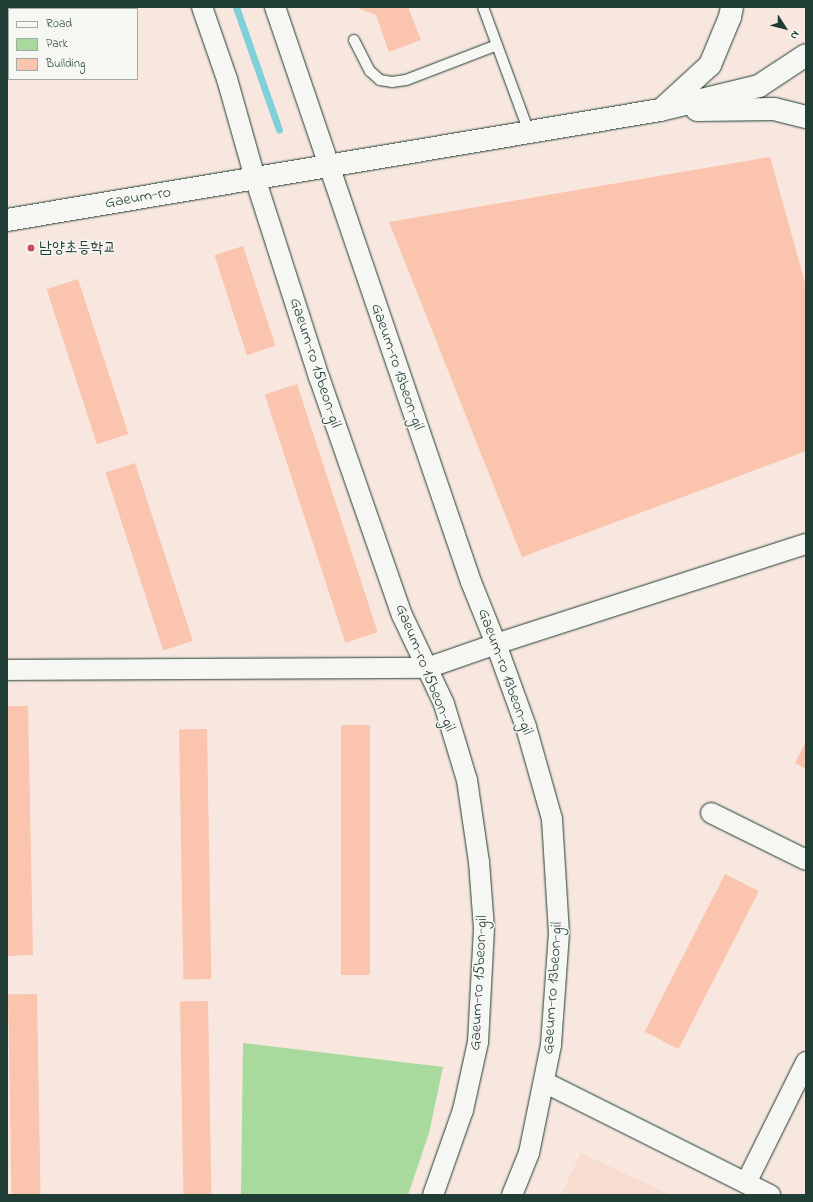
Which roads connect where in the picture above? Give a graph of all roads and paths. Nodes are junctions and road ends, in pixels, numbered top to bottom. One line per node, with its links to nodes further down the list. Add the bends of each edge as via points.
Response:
1 (202, 7): 12 (street, Gaeum-ro 15beon-gil)
2 (275, 7): 11 (street, Gaeum-ro 13beon-gil)
3 (483, 7): 6 (lane)
4 (732, 7): 8 (street, via 710,65)
5 (354, 40): 6 (lane, via 370,70 380,80 392,82 406,80)
6 (497, 45): 10 (lane)
7 (806, 55): 8 (street, via 759,86)
8 (660, 110): 9 (street, via 774,109); 10 (street, Gaeum-ro)
9 (806, 117)
10 (529, 132): 11 (street, Gaeum-ro)
11 (324, 167): 12 (street, Gaeum-ro); 15 (street, Gaeum-ro 13beon-gil, via 471,582)
12 (262, 177): 13 (street, Gaeum-ro); 16 (street, Gaeum-ro 15beon-gil, via 329,407 402,615)
13 (7, 220)
14 (806, 544): 15 (street)
15 (496, 644): 16 (street); 21 (street, Gaeum-ro 13beon-gil, via 526,727 552,819 559,933 551,1045)
16 (427, 668): 17 (street); 23 (street, Gaeum-ro 15beon-gil, via 444,704 467,780 479,862 484,928 478,1042 463,1110)
17 (7, 670)
18 (711, 812): 19 (street)
19 (806, 860)
20 (806, 1062): 22 (street)
21 (544, 1082): 22 (street); 24 (street, Gaeum-ro 13beon-gil, via 529,1153)
22 (746, 1183): 25 (street)
23 (434, 1195)
24 (512, 1195)
25 (770, 1195)

